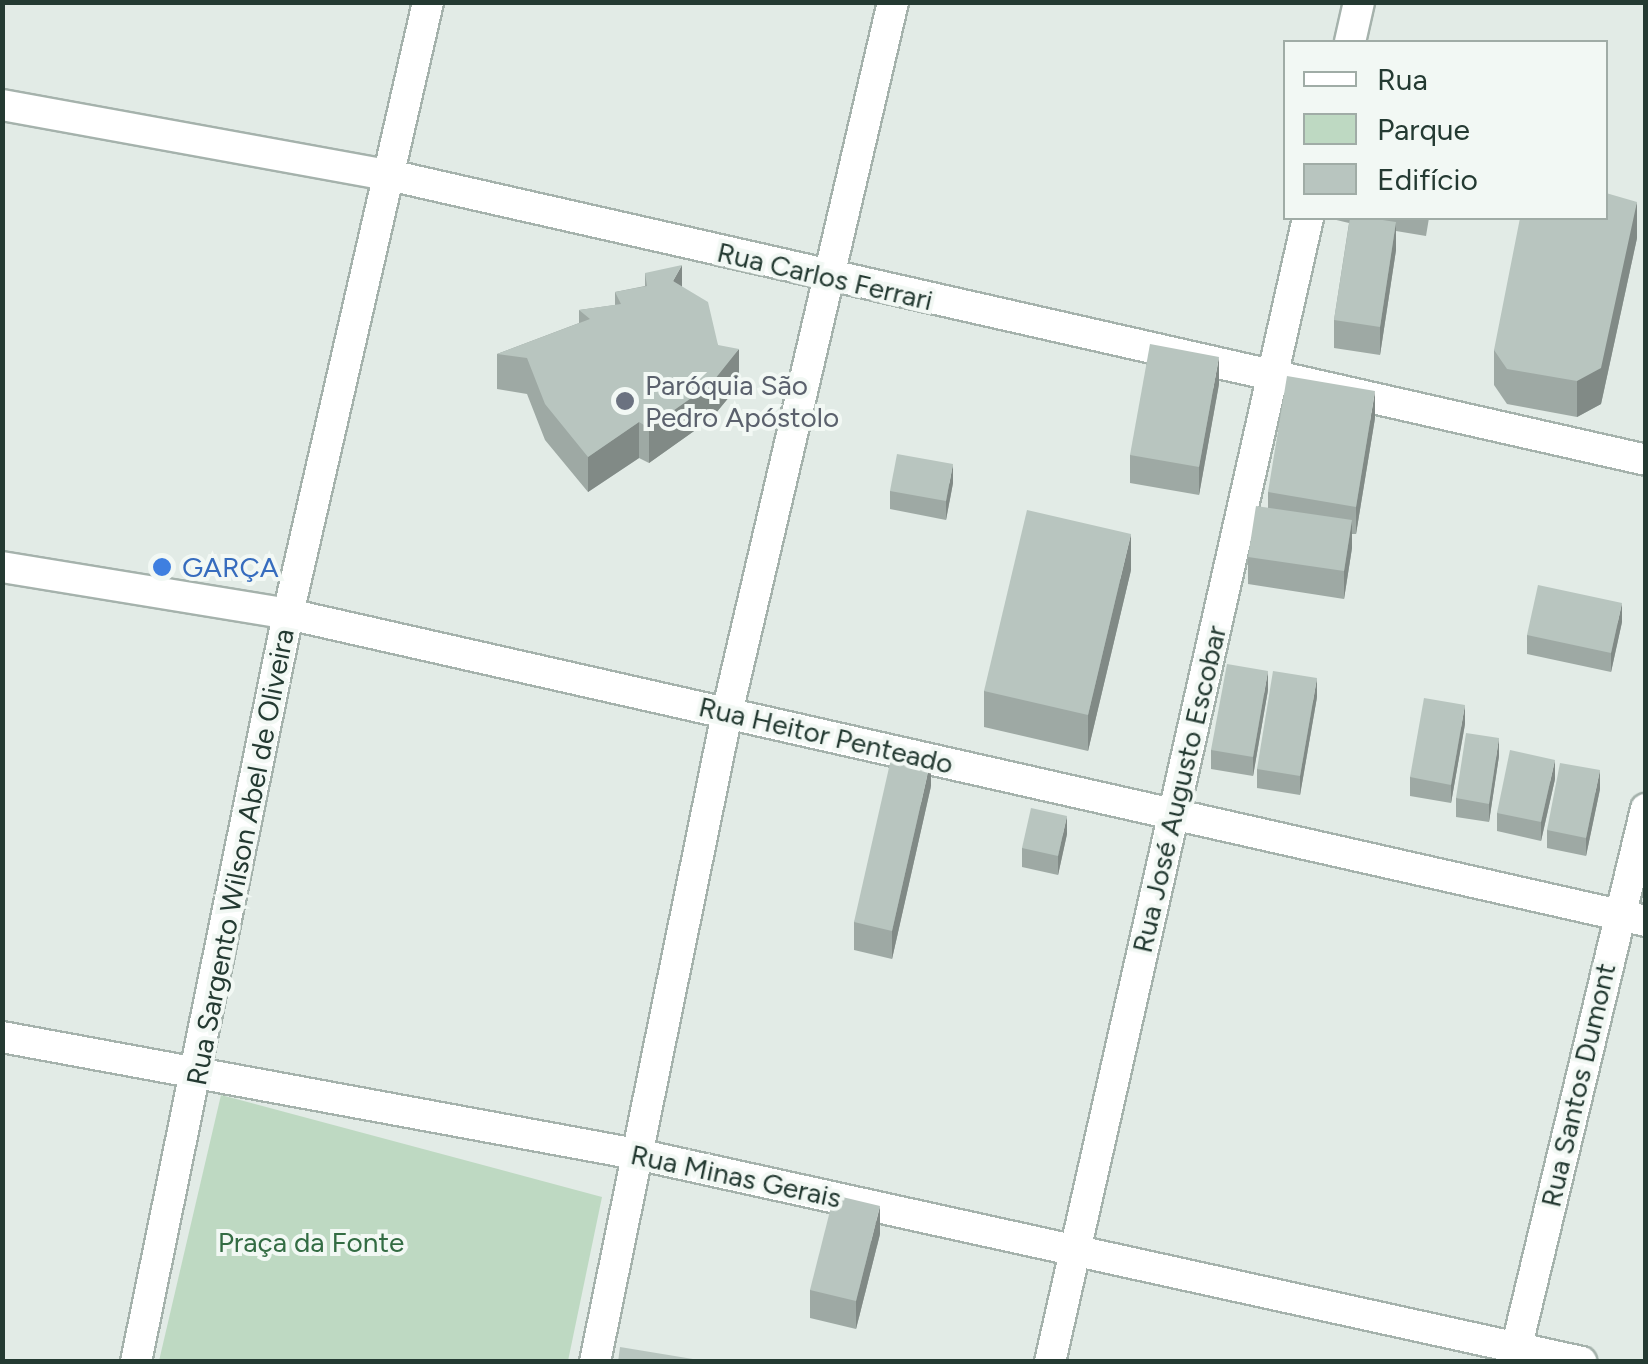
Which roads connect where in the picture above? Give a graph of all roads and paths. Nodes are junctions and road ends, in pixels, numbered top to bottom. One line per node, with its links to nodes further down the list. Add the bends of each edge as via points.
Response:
1 (428, 2): 6 (street, Rua Sargento Wilson Abel de Oliveira)
2 (893, 2): 8 (street)
3 (1359, 2): 4 (street)
4 (1350, 40)
5 (2, 104): 6 (street, Rua Carlos Ferrari)
6 (389, 175): 8 (street, Rua Carlos Ferrari); 12 (street, Rua Sargento Wilson Abel de Oliveira)
7 (1308, 220): 9 (street, Rua José Augusto Escobar)
8 (832, 278): 9 (street, Rua Carlos Ferrari); 13 (street)
9 (1269, 381): 10 (street, Rua Carlos Ferrari); 15 (street, Rua José Augusto Escobar)
10 (1646, 460)
11 (2, 568): 12 (street, Rua Heitor Penteado)
12 (288, 614): 13 (street, Rua Heitor Penteado); 18 (street, Rua Sargento Wilson Abel de Oliveira)
13 (727, 713): 15 (street, Rua Heitor Penteado); 19 (street)
14 (1646, 810): 16 (street, Rua Santos Dumont)
15 (1173, 814): 16 (street, Rua Heitor Penteado); 20 (street, Rua José Augusto Escobar)
16 (1632, 918): 21 (street, Rua Santos Dumont)
17 (2, 1037): 18 (street, Rua Minas Gerais)
18 (196, 1079): 19 (street, Rua Minas Gerais); 22 (street, Rua Sargento Wilson Abel de Oliveira)
19 (641, 1156): 20 (street, Rua Minas Gerais); 23 (street)
20 (1076, 1248): 21 (street, Rua Minas Gerais); 24 (street, Rua José Augusto Escobar)
21 (1514, 1354): 25 (street, Rua Minas Gerais)
22 (136, 1362)
23 (595, 1362)
24 (1050, 1362)
25 (1582, 1362)

